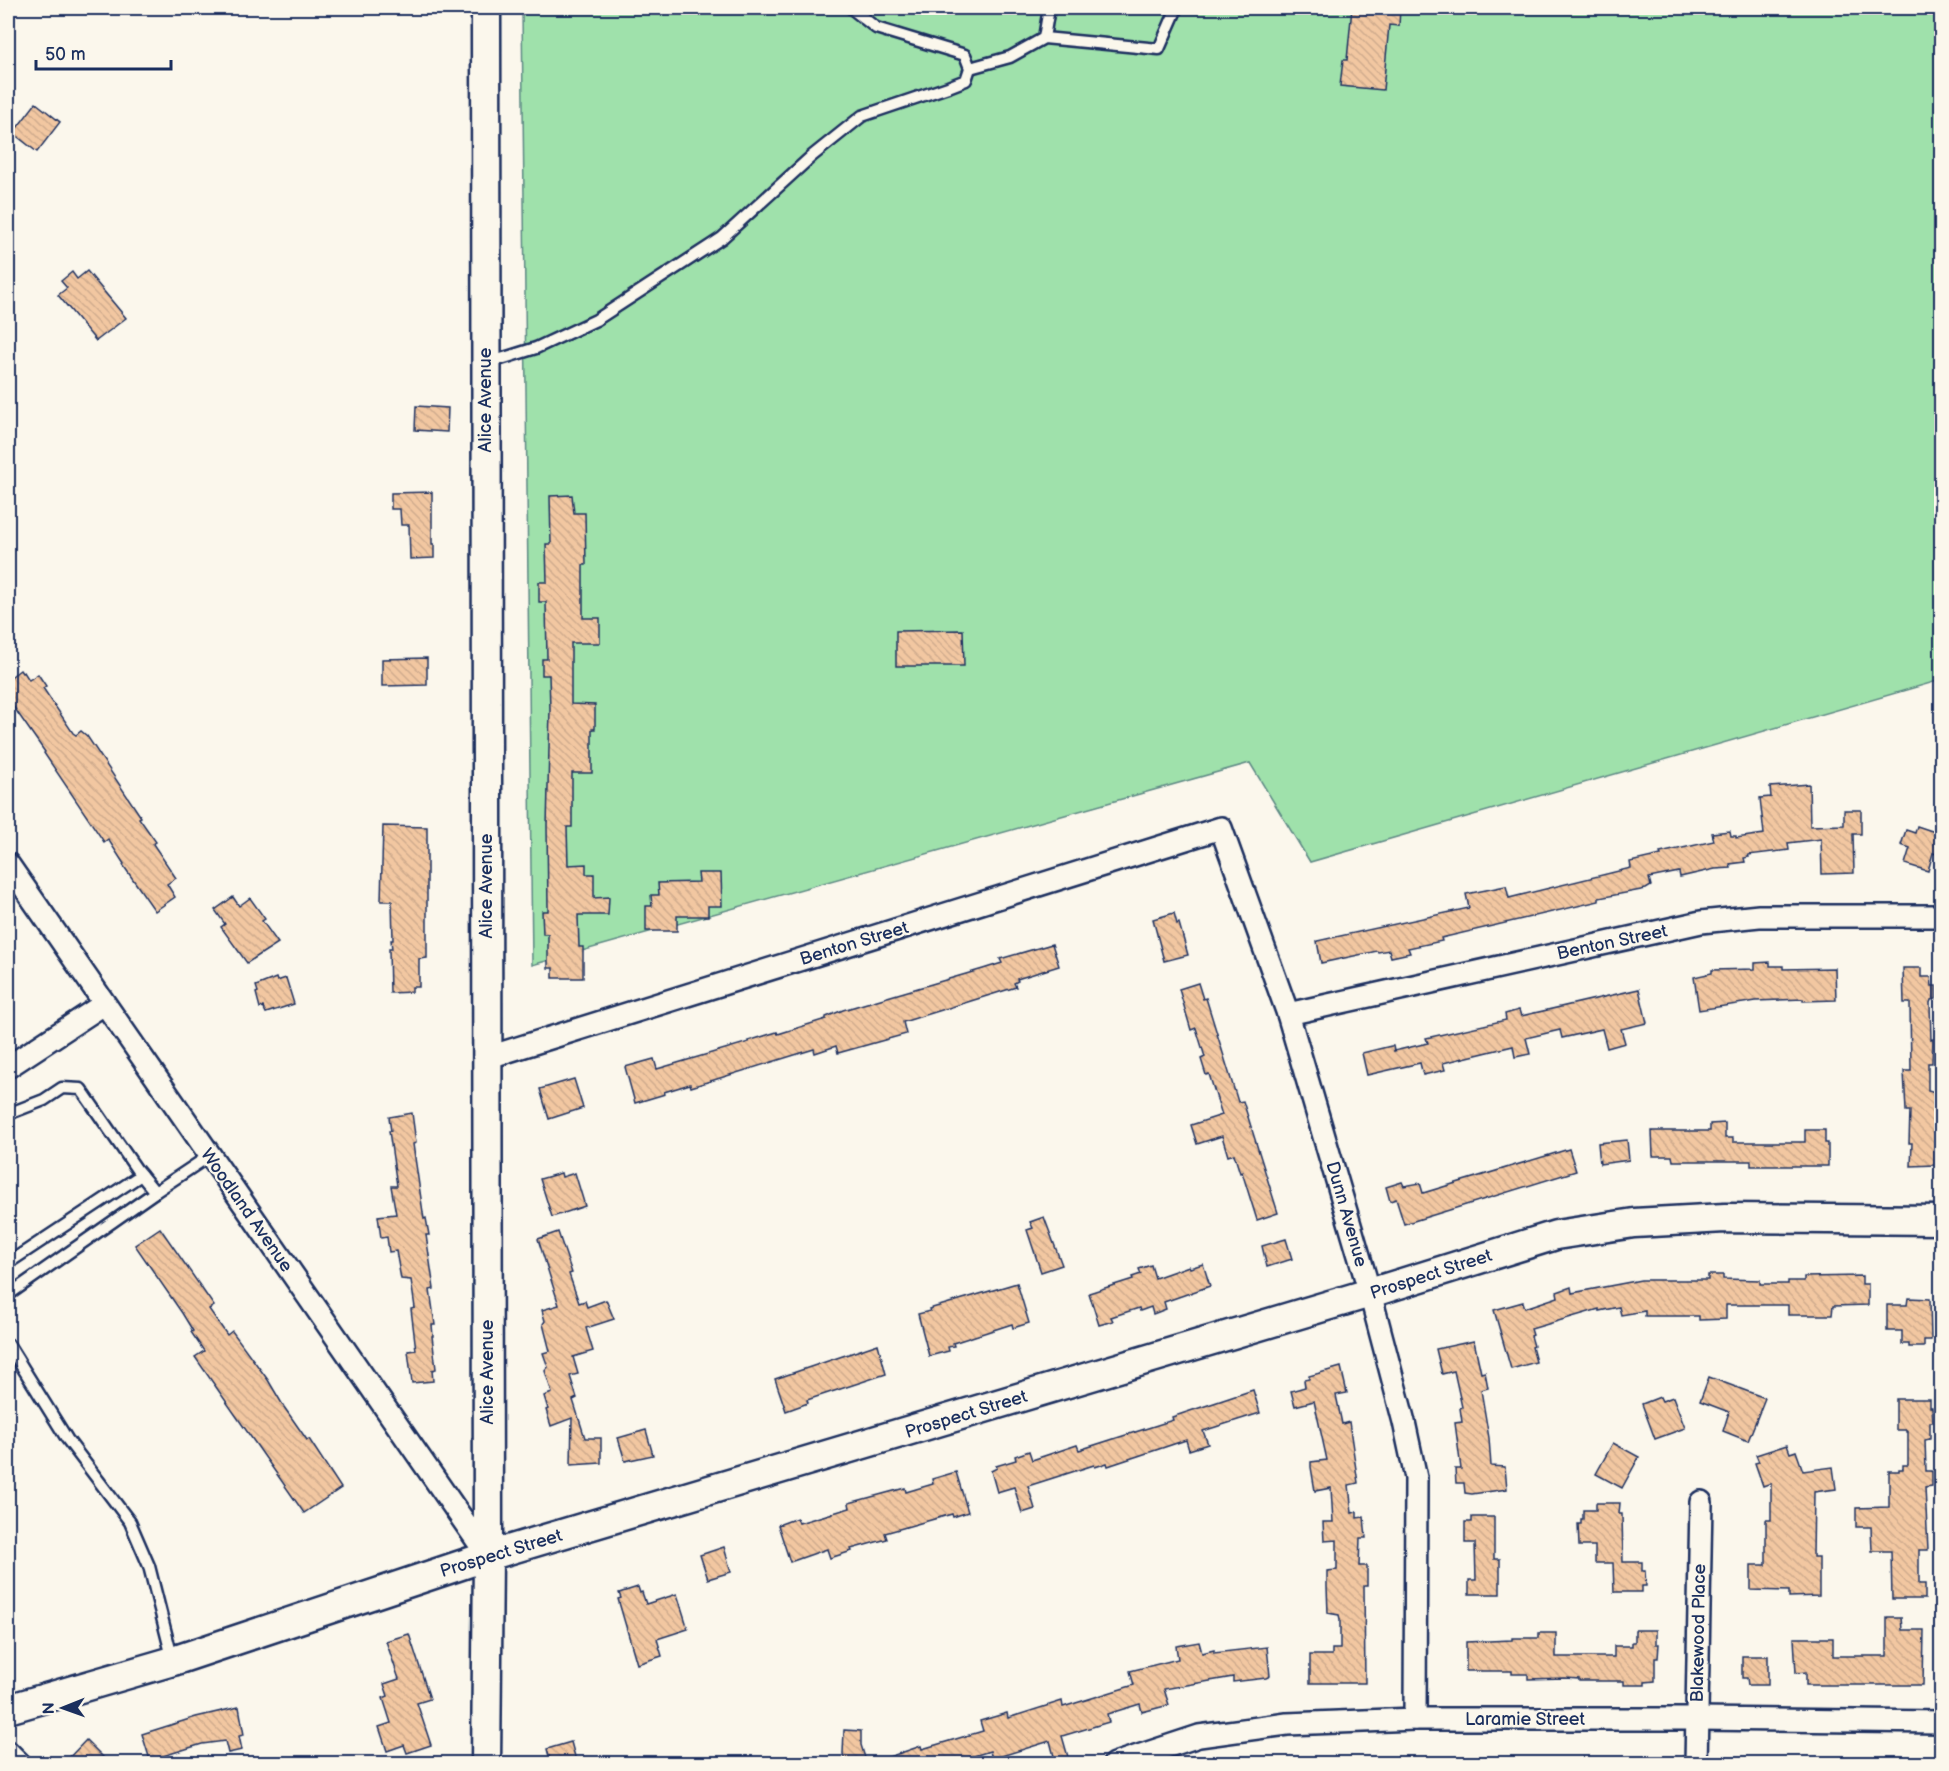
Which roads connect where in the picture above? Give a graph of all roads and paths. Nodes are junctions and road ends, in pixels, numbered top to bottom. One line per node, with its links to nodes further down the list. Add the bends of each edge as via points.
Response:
1 (486, 8): 7 (street, Alice Avenue)
2 (851, 8): 6 (lane, via 876,28 965,56)
3 (1049, 8): 5 (lane)
4 (1177, 8): 5 (lane, via 1159,49)
5 (1044, 38): 6 (lane, via 1010,57)
6 (970, 68): 7 (lane, via 966,80 862,116 722,238 596,320 536,348)
7 (485, 364): 13 (street, Alice Avenue)
8 (1221, 828): 12 (street, Dunn Avenue); 13 (street, Benton Street)
9 (8, 864): 11 (street, Woodland Avenue)
10 (1941, 916): 12 (street, Benton Street, via 1759,916 1701,922)
11 (104, 1005): 14 (street); 16 (street, Woodland Avenue)
12 (1288, 1014): 21 (street, Dunn Avenue)
13 (486, 1058): 25 (street, Alice Avenue)
14 (8, 1067)
15 (8, 1114): 17 (lane, via 44,1100 62,1088 81,1089)
16 (209, 1156): 18 (lane); 25 (street, Woodland Avenue)
17 (141, 1175): 18 (lane); 20 (lane)
18 (154, 1192): 22 (lane)
19 (1941, 1220): 21 (street, Prospect Street, via 1725,1218 1634,1223 1547,1238)
20 (8, 1263)
21 (1370, 1293): 25 (street, Prospect Street); 28 (street, Dunn Avenue, via 1416,1478)
22 (8, 1295)
23 (8, 1344): 26 (lane, via 67,1439 130,1522 148,1566)
24 (1701, 1502): 29 (street, Blakewood Place)
25 (488, 1556): 26 (street, Prospect Street); 33 (street, Alice Avenue)
26 (173, 1661): 27 (street, Prospect Street)
27 (8, 1709)
28 (1415, 1719): 29 (street, Laramie Street); 34 (street, Laramie Street, via 1287,1724 1199,1736)
29 (1696, 1719): 30 (street, Laramie Street); 35 (street, Blakewood Place)
30 (1941, 1722)
31 (8, 1752): 32 (street)
32 (20, 1764)
33 (486, 1764)
34 (1114, 1764)
35 (1696, 1764)

